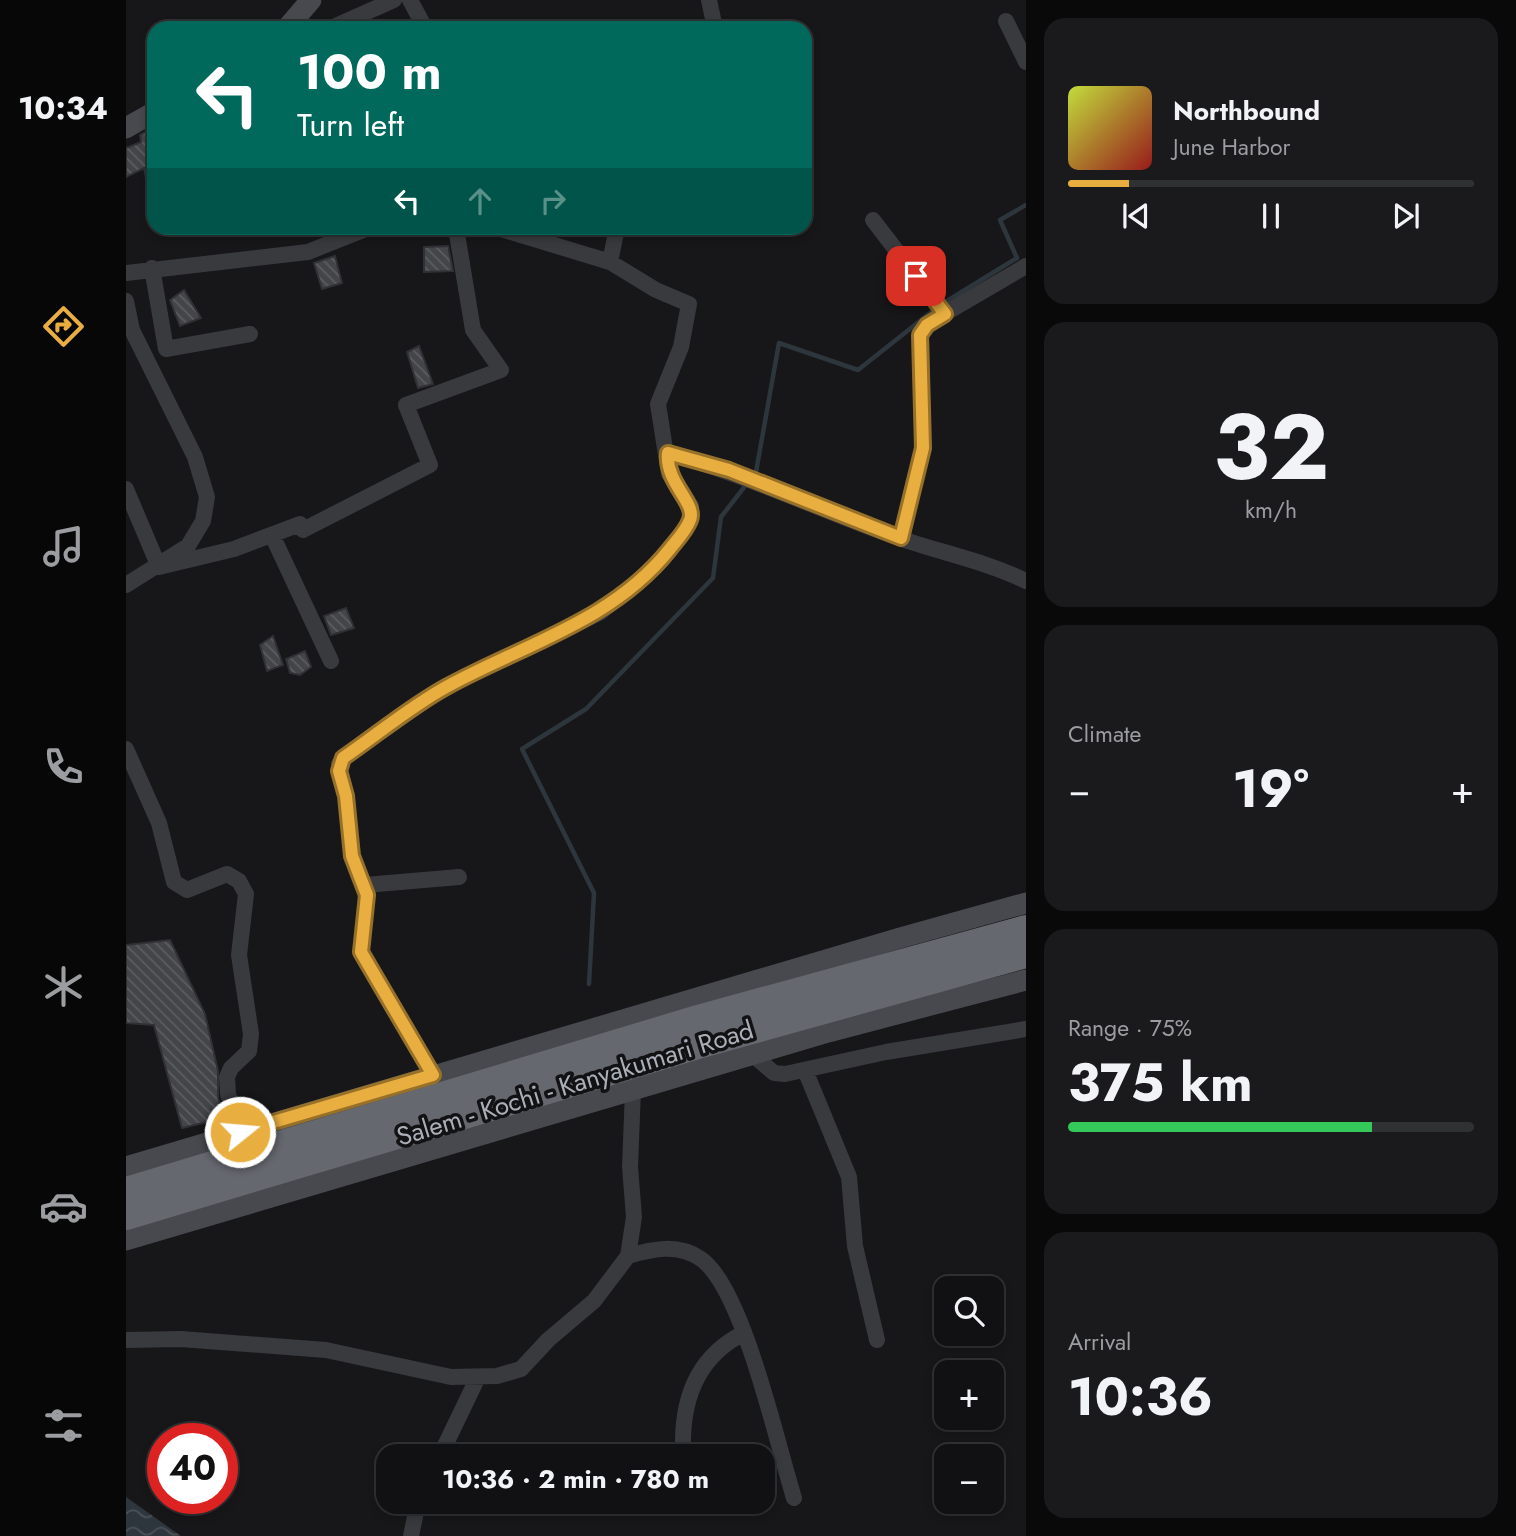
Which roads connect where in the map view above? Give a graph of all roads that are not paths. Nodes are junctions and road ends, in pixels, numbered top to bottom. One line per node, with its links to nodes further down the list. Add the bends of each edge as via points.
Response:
1 (311, 0): 5 (street)
2 (394, 0): 6 (street)
3 (410, 0): 7 (street)
4 (709, 0): 8 (street)
5 (293, 21)
6 (347, 21)
7 (421, 21)
8 (714, 21)
9 (1006, 21): 10 (street)
10 (1026, 62)
11 (147, 117): 12 (street)
12 (126, 128)
13 (873, 220): 23 (street)
14 (350, 235): 20 (street, via 308,252)
15 (457, 235): 27 (street, via 473,330 501,370 405,405 430,465 303,530 300,524)
16 (521, 235): 18 (street)
17 (616, 235): 18 (street)
18 (610, 262): 25 (street, via 690,304 681,347 658,404)
19 (1026, 266): 23 (street)
20 (152, 268): 21 (street); 24 (street, via 166,349)
21 (126, 273)
22 (126, 301): 29 (street, via 132,330 195,457 207,497 198,533)
23 (945, 314): 28 (street, via 920,335 923,448)
24 (250, 334)
25 (668, 453): 28 (street, via 729,470); 35 (street, via 669,474 691,506 690,521 658,564 573,627 446,687 343,758 339,771 352,856)
26 (126, 489): 29 (street)
27 (272, 535): 29 (street); 32 (street)
28 (901, 538): 30 (street, via 991,564)
29 (159, 567): 31 (street)
30 (1026, 581)
31 (126, 585)
32 (331, 661)
33 (126, 749): 45 (street, via 159,823 174,882 187,890 227,874 239,881 246,894 239,956 251,1034 249,1051 227,1077)
34 (459, 877): 35 (street)
35 (365, 885): 43 (street, via 360,942 365,961)
36 (1026, 904): 43 (street)
37 (1026, 929): 47 (highway, Salem - Kochi - Kanyakumari Road, via 698,1019)
38 (1026, 954): 48 (highway, Salem - Kochi - Kanyakumari Road, via 705,1043)
39 (1026, 980): 41 (street)
40 (1026, 1029): 42 (street)
41 (752, 1055): 42 (street, via 774,1073); 44 (street)
42 (805, 1070): 53 (street, via 849,1177 855,1246)
43 (433, 1075): 45 (street)
44 (634, 1090): 49 (street); 50 (street, via 630,1167 634,1217)
45 (240, 1132): 46 (street)
46 (126, 1167)
47 (126, 1191)
48 (126, 1216)
49 (126, 1240)
50 (628, 1256): 51 (street, via 669,1248 701,1259 715,1272); 54 (street, via 594,1301 521,1369)
51 (744, 1332): 56 (street, via 720,1348 698,1372 682,1423); 57 (street)
52 (126, 1340): 54 (street, via 168,1338 326,1350 433,1374)
53 (877, 1340)
54 (478, 1377): 55 (street)
55 (446, 1444)
56 (683, 1444)
57 (794, 1498)
58 (416, 1514): 59 (street)
59 (411, 1536)

